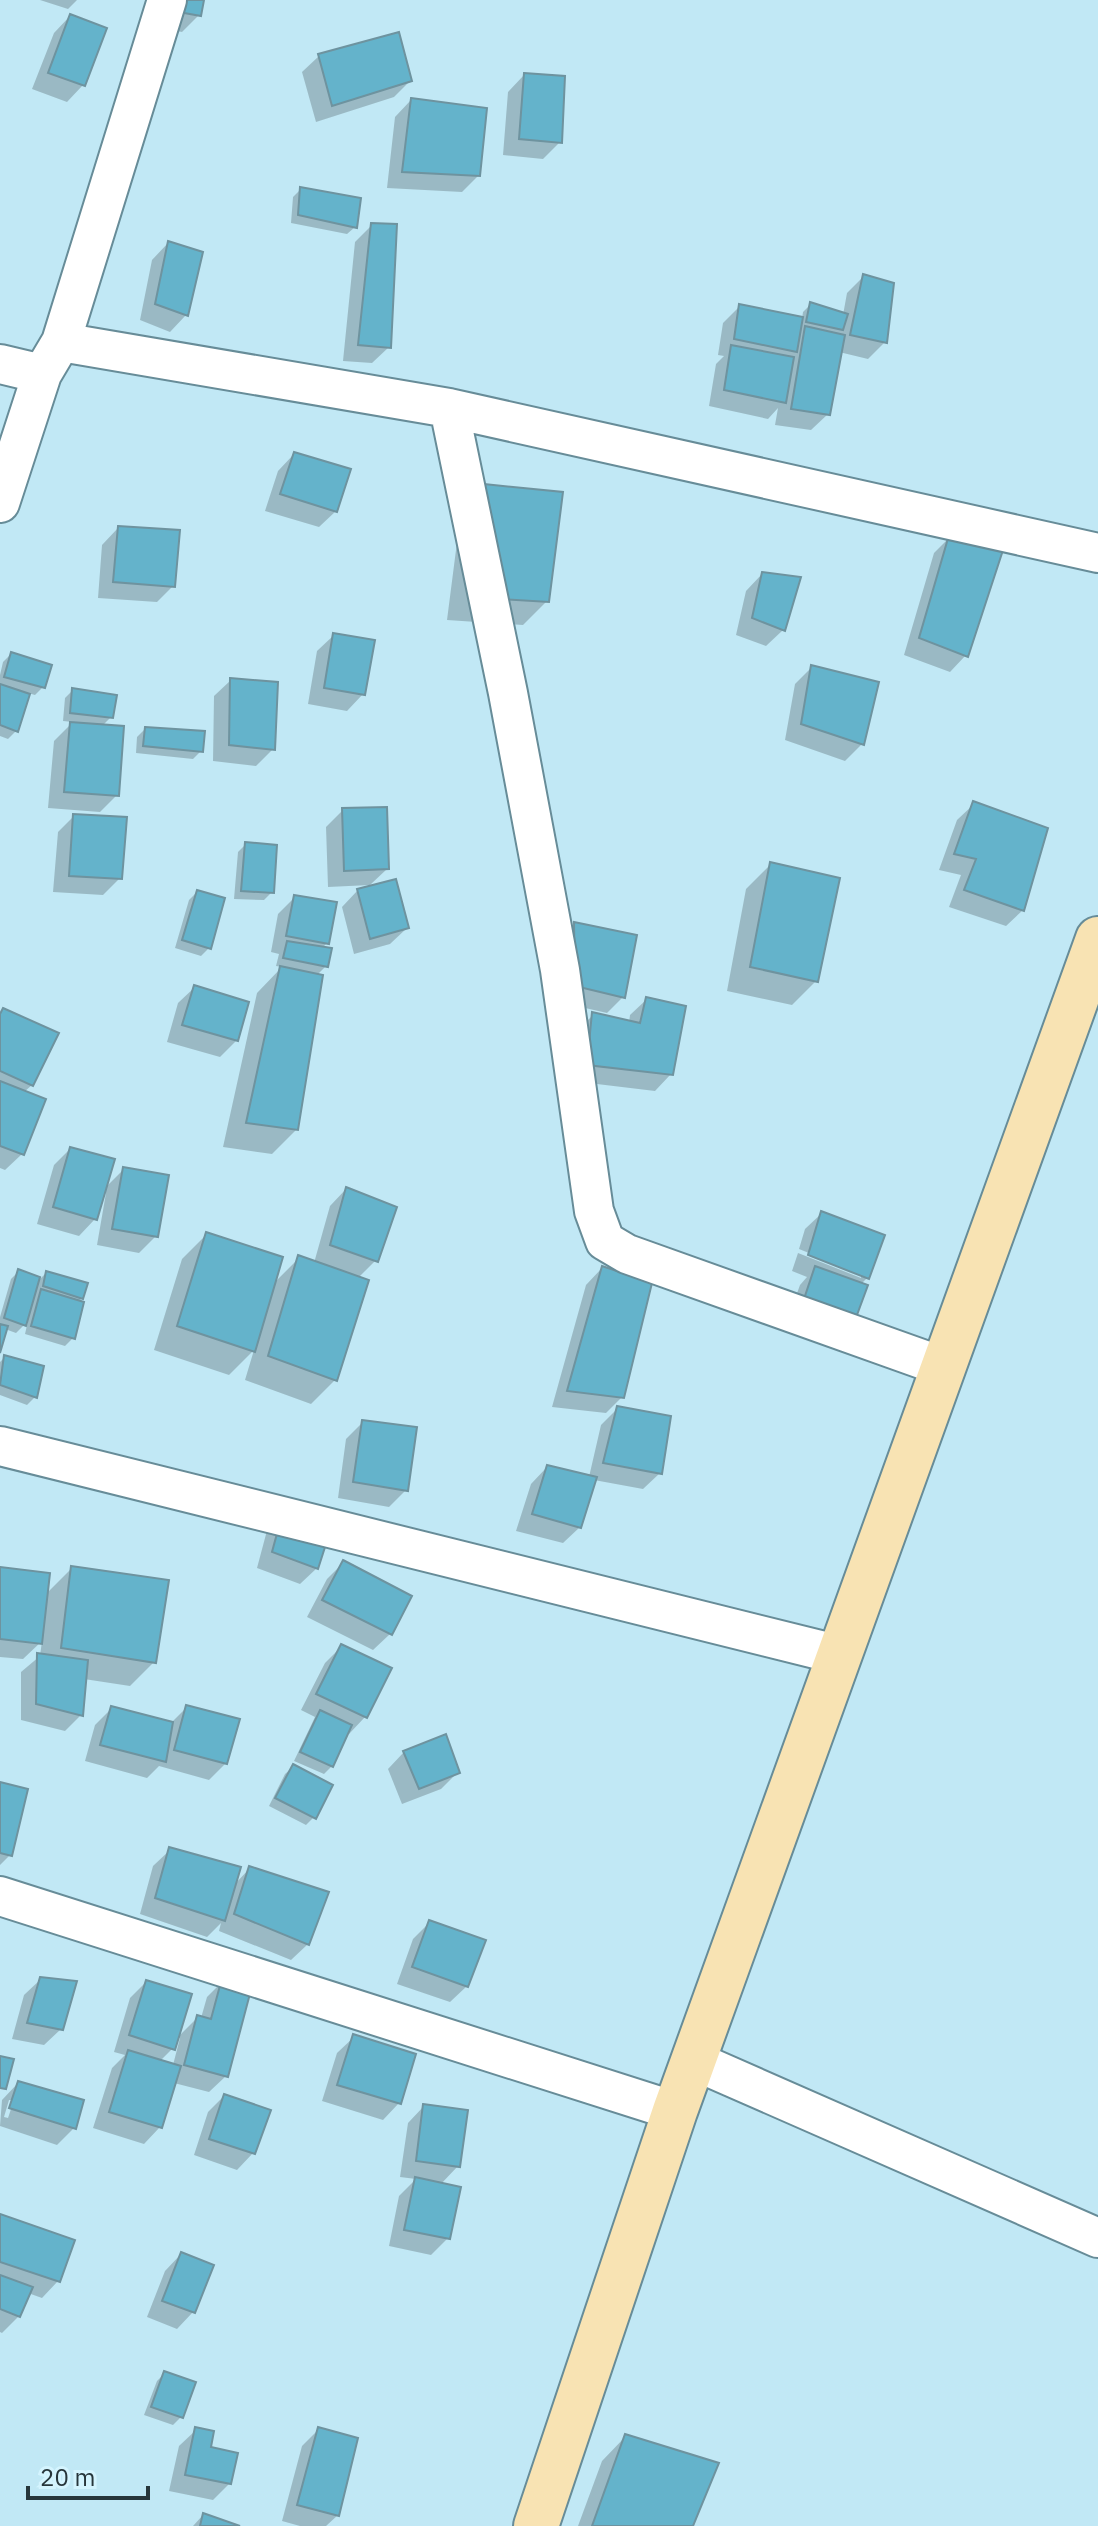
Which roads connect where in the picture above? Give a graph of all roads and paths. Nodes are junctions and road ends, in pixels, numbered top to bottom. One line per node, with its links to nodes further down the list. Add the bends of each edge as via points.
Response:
1 (167, 0): 2 (street)
2 (51, 358): 3 (street); 4 (street); 5 (street)
3 (0, 364)
4 (449, 408): 6 (street); 8 (street, via 560,970 594,1211 605,1241 627,1254)
5 (0, 503)
6 (1098, 553)
7 (1098, 939): 8 (street)
8 (944, 1367): 10 (street)
9 (0, 1446): 10 (street)
10 (840, 1655): 12 (street)
11 (0, 1896): 13 (street)
12 (695, 2061): 13 (street); 14 (street)
13 (675, 2111): 15 (street)
14 (1098, 2238)
15 (536, 2526)

